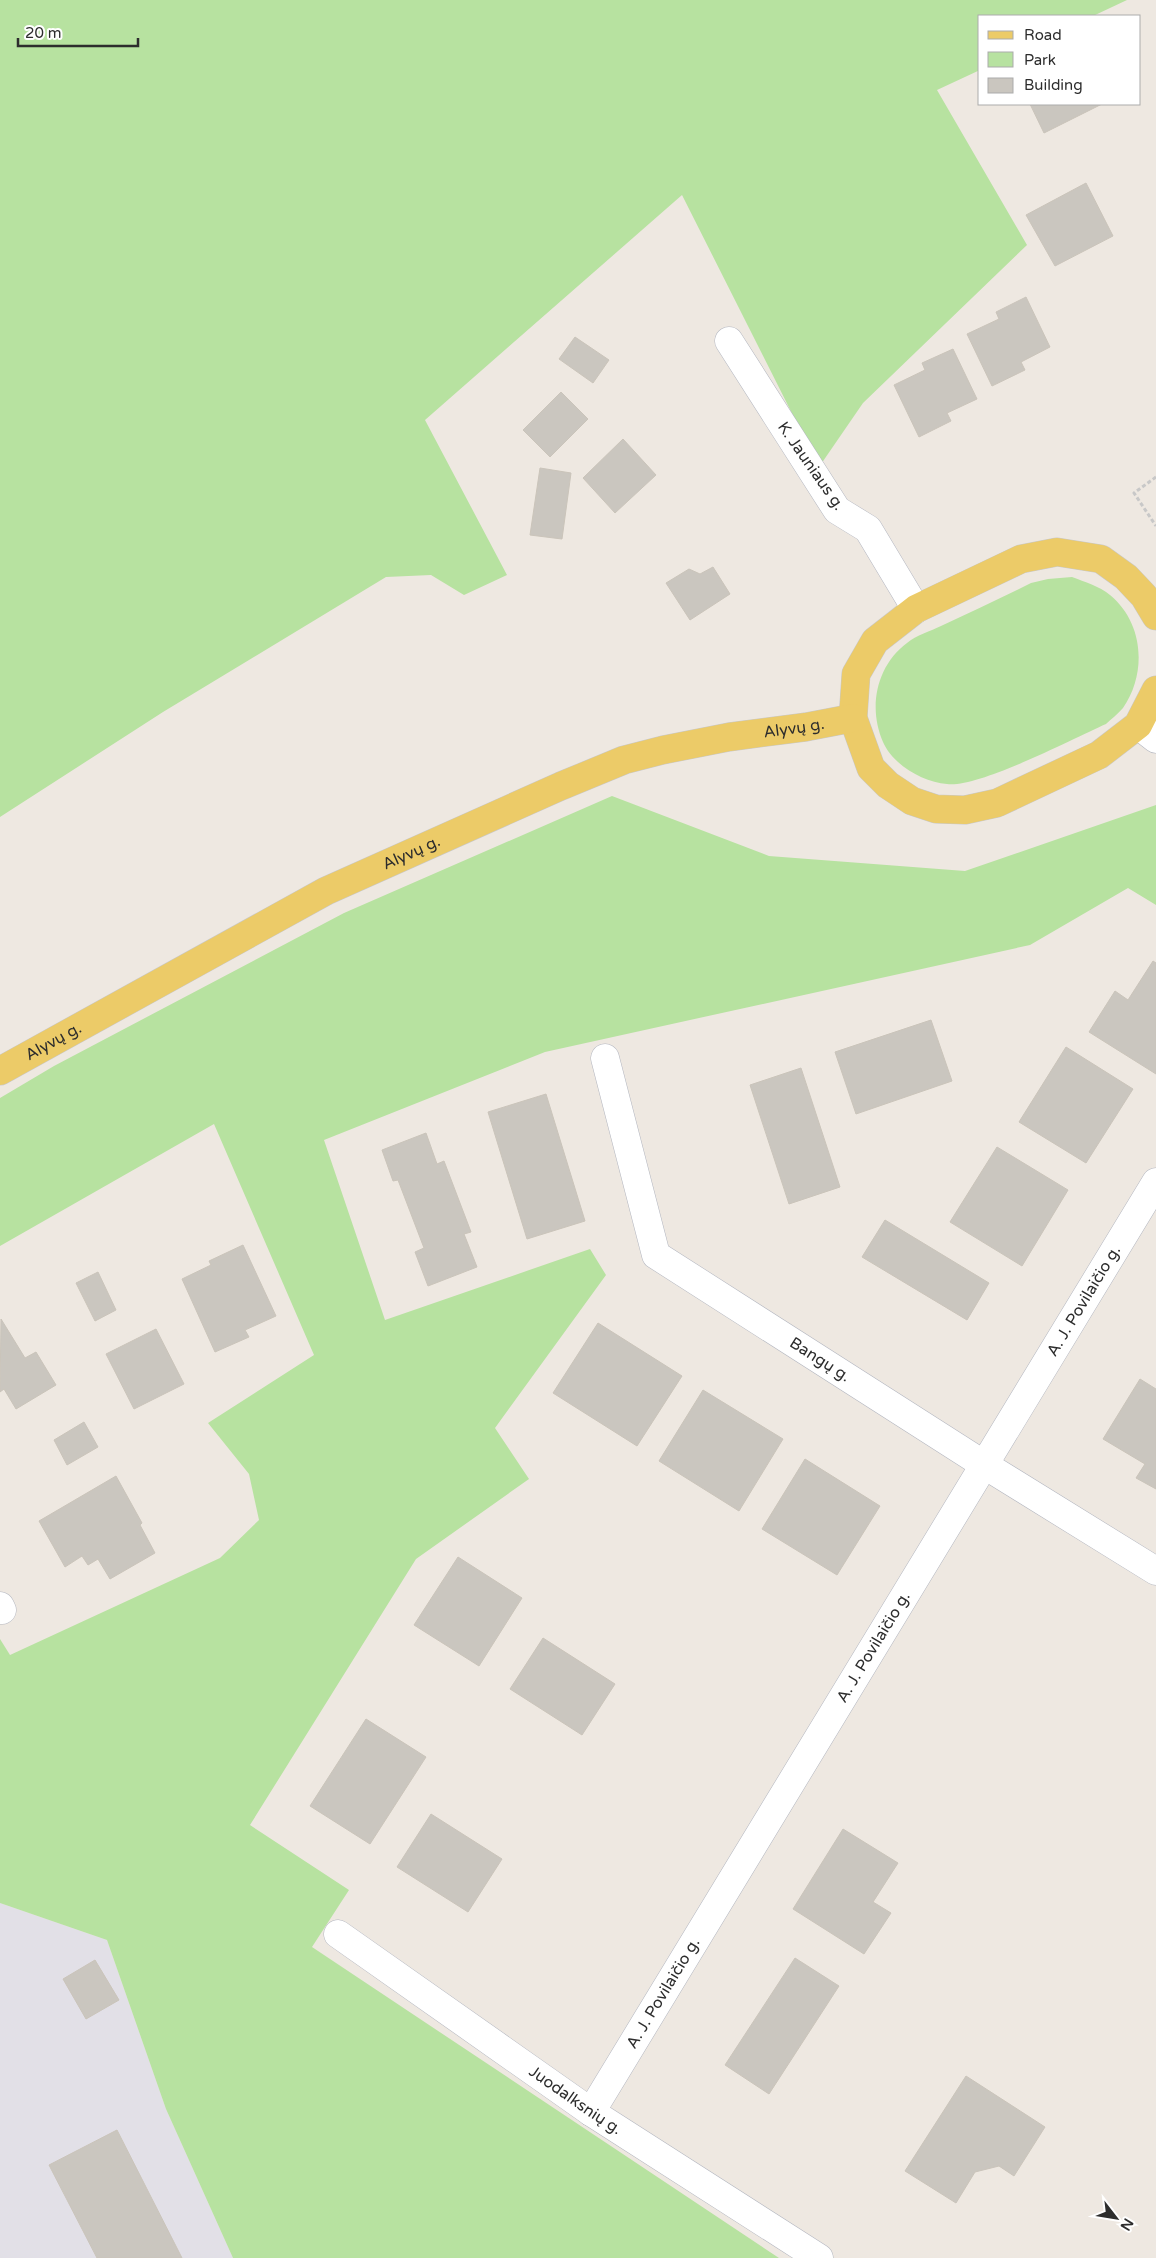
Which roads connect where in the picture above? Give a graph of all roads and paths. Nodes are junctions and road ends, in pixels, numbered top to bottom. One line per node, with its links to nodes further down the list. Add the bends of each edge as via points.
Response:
1 (729, 341): 5 (street, K. Jauniaus g., via 838,510 868,529)
2 (1156, 477): 3 (path, via 1134,493)
3 (1156, 526)
4 (1152, 600): 5 (main road, via 1101,559 1057,552 1021,559)
5 (916, 609): 7 (main road, via 875,641 856,674)
6 (1156, 690): 8 (main road)
7 (853, 718): 8 (main road, via 871,768 888,785 912,801 936,809 965,810 997,803); 10 (main road, Alyvų g., via 663,750 624,760 561,786 326,891)
8 (1147, 732)
9 (605, 1058): 12 (street, Bangų g., via 656,1255)
10 (0, 1071)
11 (1156, 1182): 12 (street, A. J. Povilaičio g.)
12 (983, 1464): 13 (street, Bangų g.); 15 (street, A. J. Povilaičio g.)
13 (1156, 1571)
14 (338, 1934): 15 (street, Juodalksnių g.)
15 (591, 2112): 16 (street, Juodalksnių g.)
16 (818, 2258)

